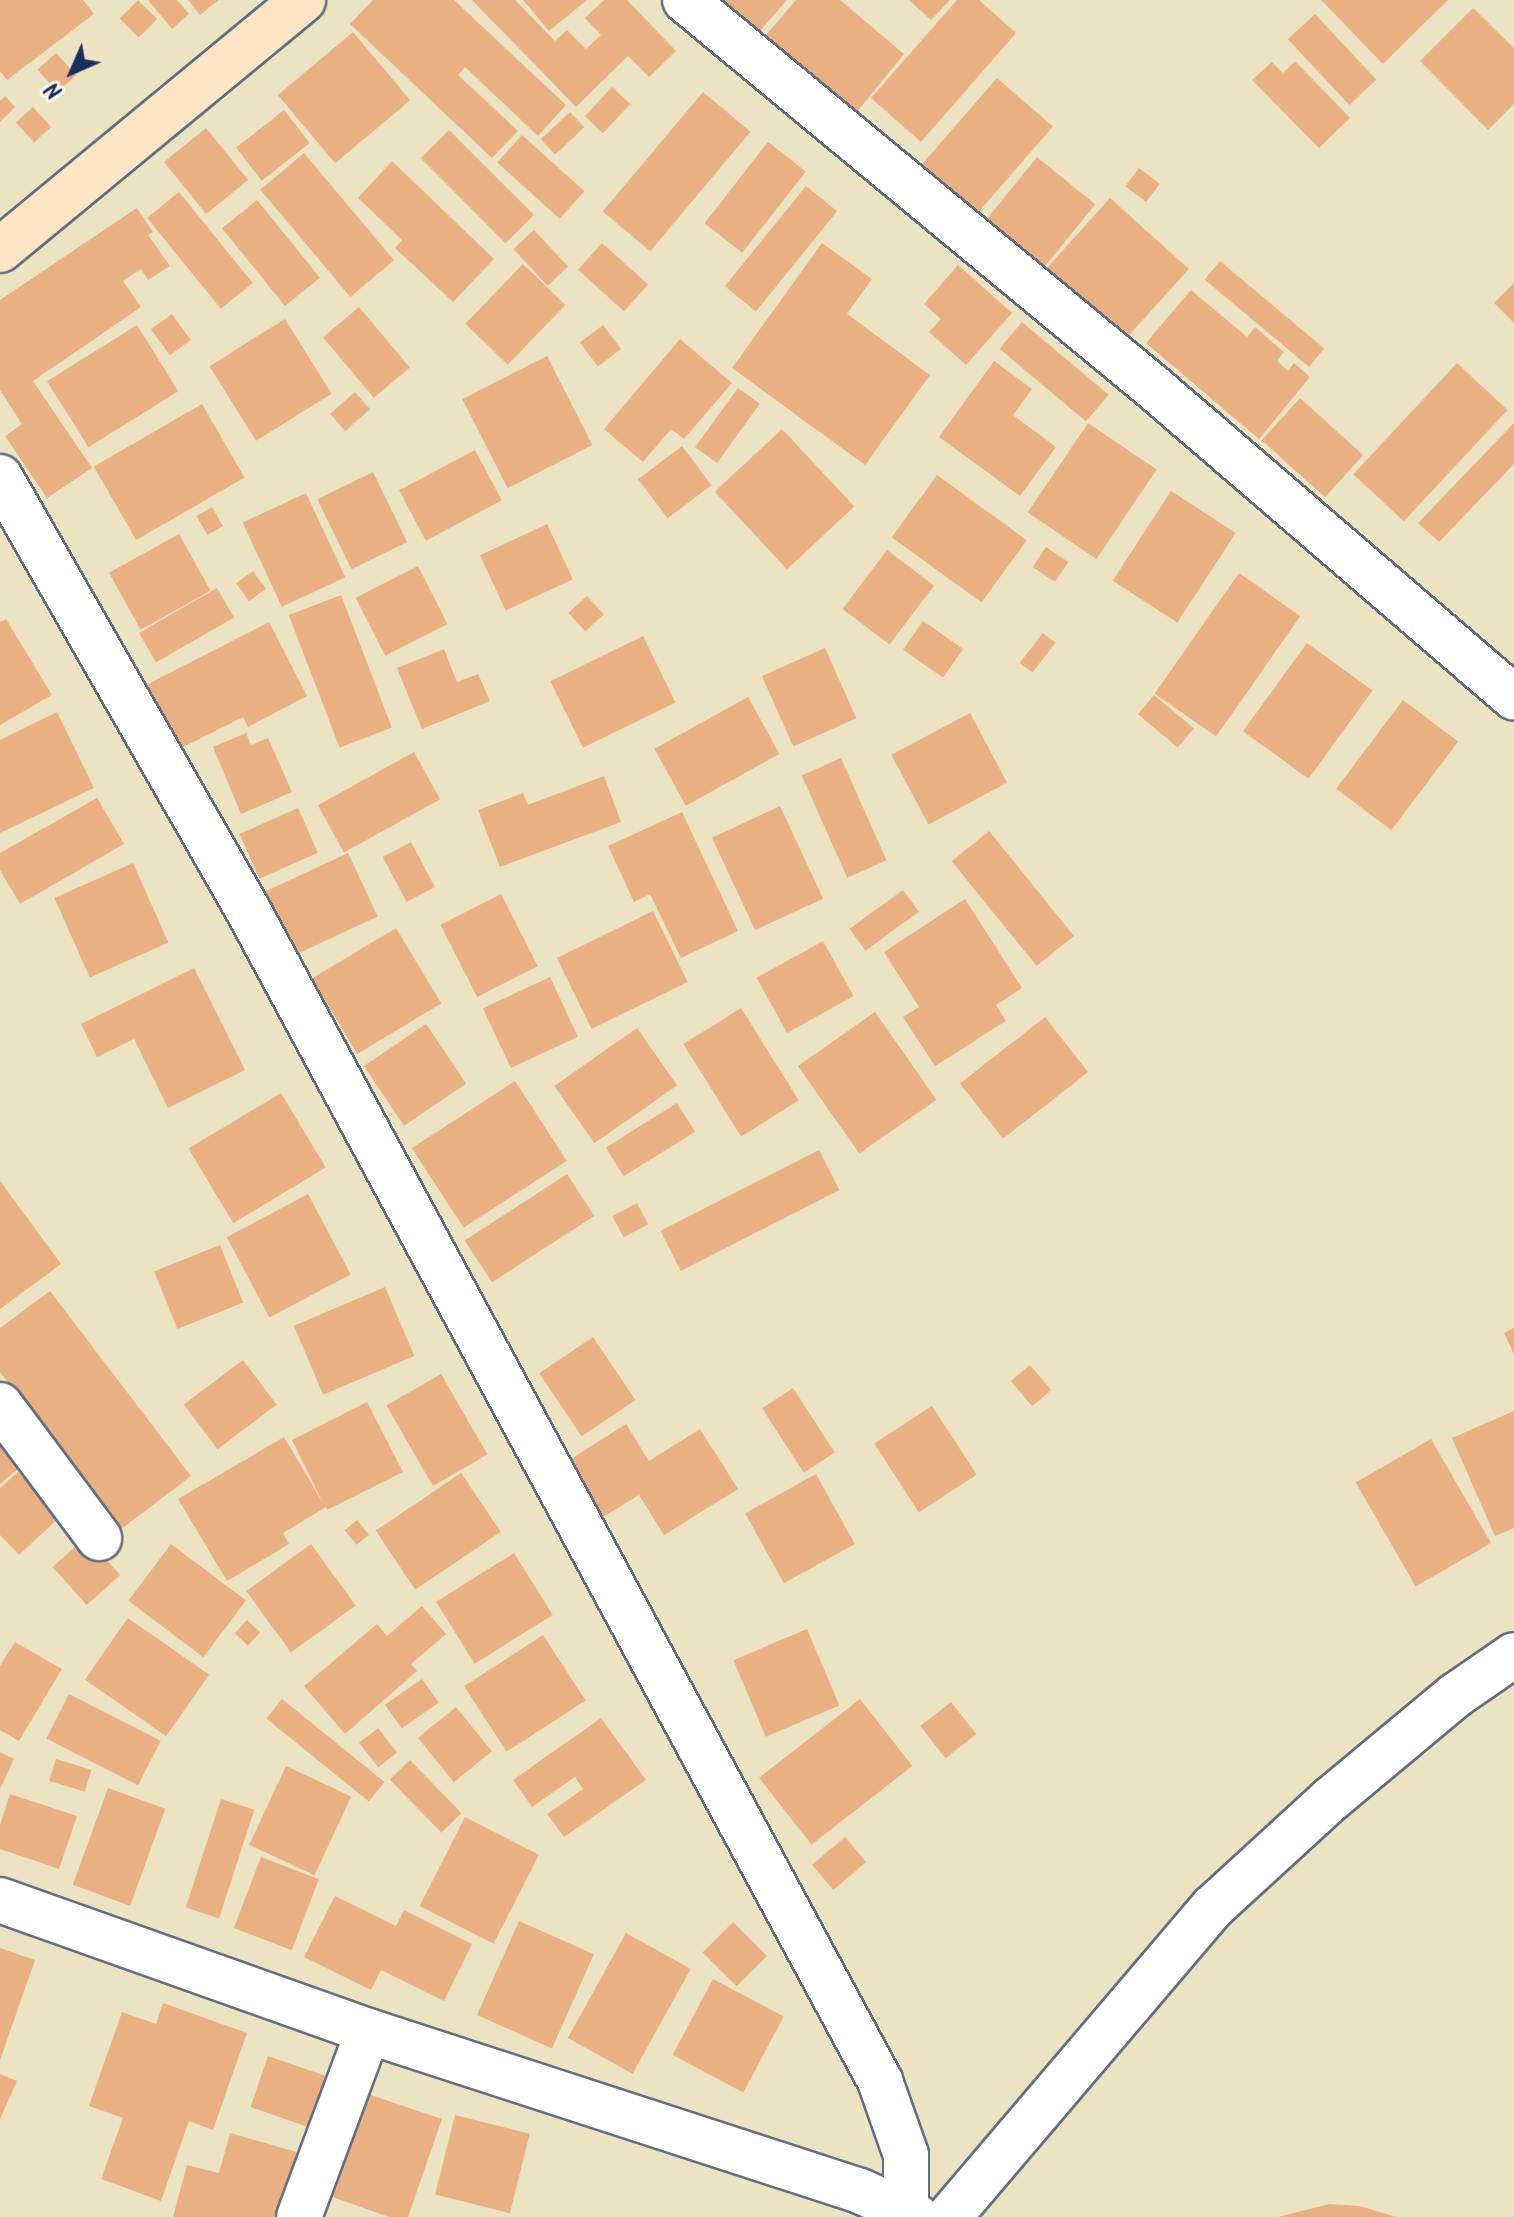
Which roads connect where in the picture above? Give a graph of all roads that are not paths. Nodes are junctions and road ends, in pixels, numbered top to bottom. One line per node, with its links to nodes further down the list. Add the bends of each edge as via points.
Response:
1 (303, 0): 3 (main road)
2 (685, 0): 5 (street, via 1153,387)
3 (0, 250)
4 (0, 477): 11 (street, via 248,910 880,2081 906,2155)
5 (1514, 697)
6 (0, 1405): 7 (street)
7 (99, 1538)
8 (1514, 1655): 13 (street, via 1456,1695 1331,1799 1213,1907)
9 (0, 1900): 10 (street)
10 (368, 2031): 11 (street, via 860,2191); 12 (street)
11 (911, 2214)
12 (299, 2217)
13 (949, 2217)

